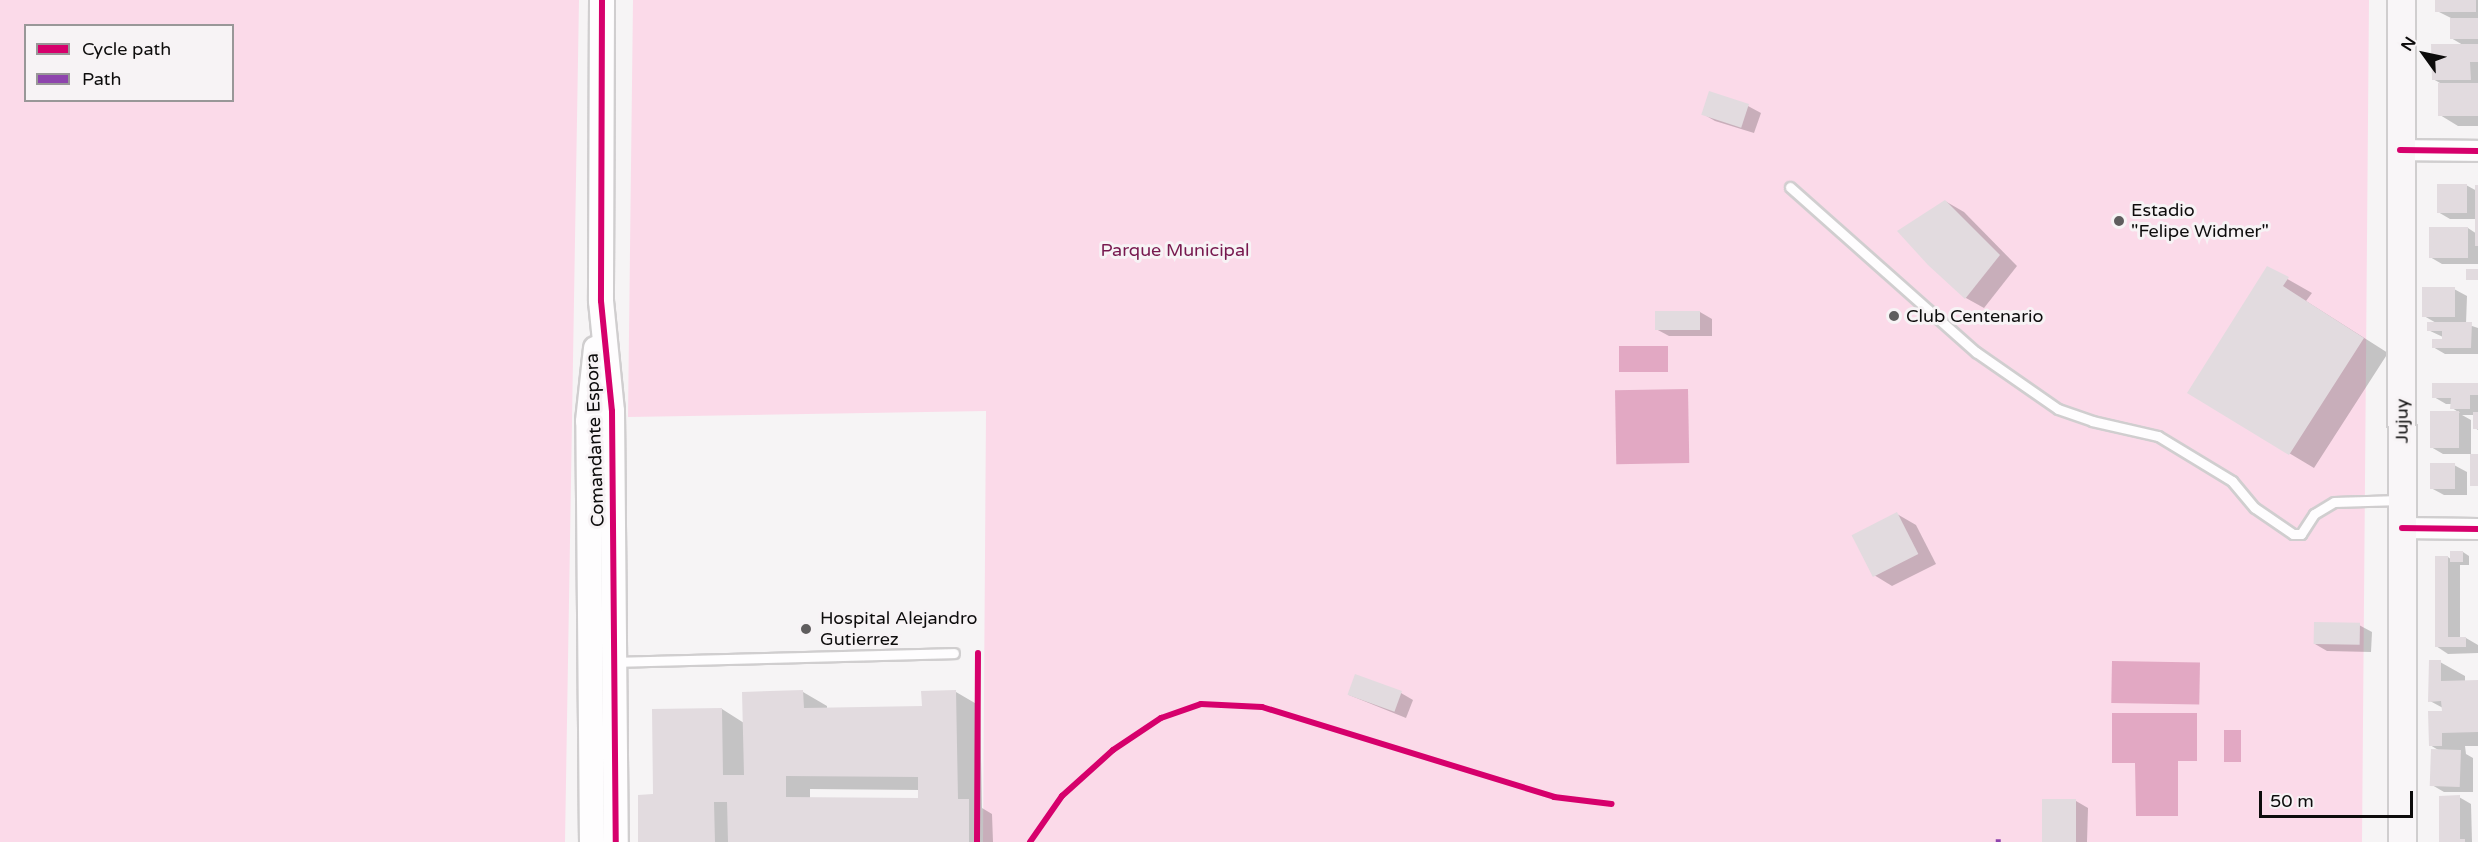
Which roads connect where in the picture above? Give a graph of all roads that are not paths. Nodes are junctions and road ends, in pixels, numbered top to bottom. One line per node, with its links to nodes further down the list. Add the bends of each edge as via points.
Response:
1 (602, 0): 10 (street, Comandante Espora, via 601,301 588,421)
2 (2401, 0): 3 (main road, Jujuy)
3 (2400, 150): 4 (street); 6 (main road, Jujuy)
4 (2478, 152)
5 (1790, 187): 6 (lane, via 1976,351 2058,409 2158,436 2232,481 2255,507 2293,534 2301,534 2314,514 2334,502)
6 (2402, 500): 7 (main road, Jujuy)
7 (2402, 528): 8 (street); 13 (main road, Jujuy)
8 (2478, 529)
9 (954, 653): 10 (lane)
10 (603, 663): 11 (street, Comandante Espora); 12 (street, Comandante Espora)
11 (592, 842)
12 (616, 842)
13 (2402, 842)

